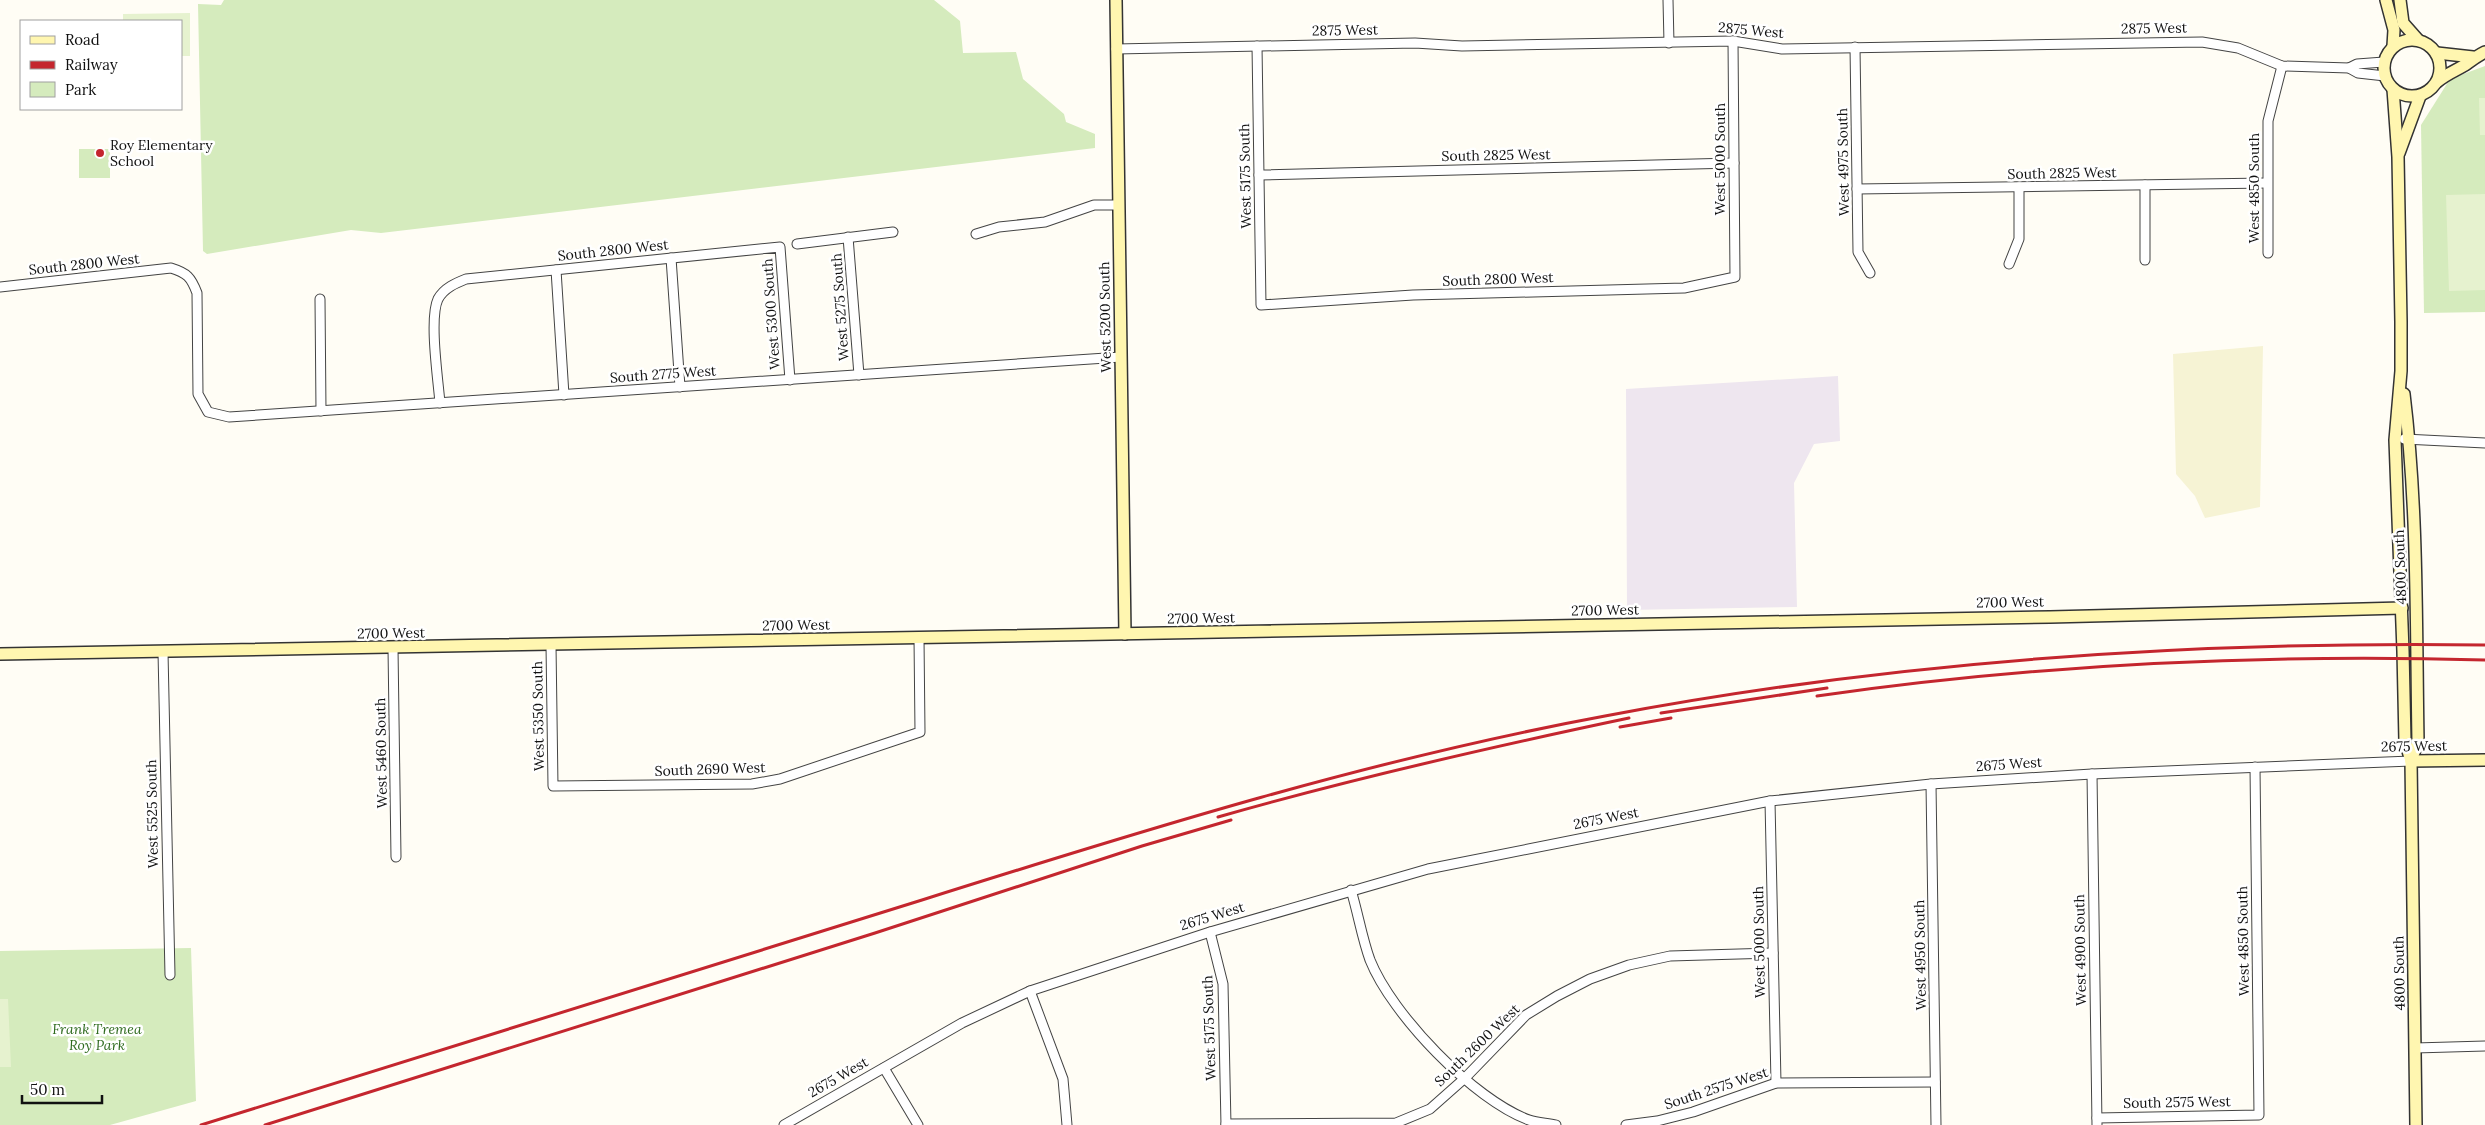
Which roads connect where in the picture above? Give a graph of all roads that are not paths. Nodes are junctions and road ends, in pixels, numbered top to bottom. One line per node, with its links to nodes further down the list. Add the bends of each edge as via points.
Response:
1 (1116, 0): 11 (street, West 5200 South)
2 (1668, 0): 7 (street)
3 (2386, 0): 9 (street, via 2394,30)
4 (2400, 0): 5 (street, via 2403,23)
5 (2418, 40): 9 (street); 13 (street)
6 (1733, 41): 7 (street, 2875 West); 10 (street, 2875 West, via 1782,49); 23 (street, West 5000 South)
7 (1669, 42): 8 (street, 2875 West)
8 (1256, 46): 11 (street, 2875 West); 24 (street, West 5175 South)
9 (2393, 46): 15 (street)
10 (1855, 48): 16 (street, 2875 West, via 2202,42 2238,48); 28 (street, West 4975 South)
11 (1116, 49): 29 (street, West 5200 South)
12 (2485, 52): 14 (street)
13 (2437, 53): 14 (street); 19 (street, via 2440,64)
14 (2473, 57): 19 (street, via 2466,65 2449,72)
15 (2384, 62): 17 (street, 2875 West, via 2357,64); 18 (street)
16 (2282, 66): 17 (street, 2875 West); 25 (street, West 4850 South, via 2268,120)
17 (2349, 68): 18 (street, 2875 West, via 2358,73)
18 (2384, 76): 20 (street)
19 (2437, 82): 21 (street)
20 (2392, 89): 21 (street, via 2401,94); 22 (street, 4800 South)
21 (2420, 96): 22 (street, 4800 South)
22 (2398, 157): 46 (street, 4800 South)
23 (1734, 163): 24 (street, South 2825 West); 41 (street, West 5000 South)
24 (1259, 175): 44 (street, West 5175 South)
25 (2267, 183): 26 (street, South 2825 West); 35 (street, West 4850 South)
26 (2145, 185): 27 (street, South 2825 West); 37 (street)
27 (2019, 187): 28 (street, South 2825 West); 38 (street, via 2019,239)
28 (1857, 190): 40 (street, West 4975 South, via 1858,252)
29 (1119, 204): 31 (street, via 1094,204 1045,222 999,227); 45 (street, West 5200 South)
30 (893, 232): 32 (street)
31 (976, 234)
32 (848, 237): 33 (street); 47 (street, West 5275 South)
33 (797, 244)
34 (780, 247): 36 (street, South 2800 West); 48 (street, West 5300 South)
35 (2268, 253)
36 (671, 258): 39 (street, South 2800 West); 49 (street)
37 (2145, 260)
38 (2009, 264)
39 (556, 270): 50 (street); 51 (street, South 2800 West, via 466,279 450,286 439,298 434,314)
40 (1870, 272)
41 (1735, 277): 44 (street, South 2800 West, via 1684,288 1413,296)
42 (0, 287): 53 (street, South 2800 West, via 171,268 187,273 197,293 198,394)
43 (320, 299): 52 (street)
44 (1261, 305)
45 (1121, 357): 47 (street, South 2775 West); 58 (street, West 5200 South)
46 (2401, 371): 54 (street, 4800 South); 57 (street, 4800 South, via 2395,440)
47 (859, 375): 48 (street, South 2775 West)
48 (790, 380): 49 (street, South 2775 West)
49 (680, 387): 50 (street, South 2775 West)
50 (564, 395): 51 (street, South 2775 West)
51 (440, 403): 52 (street, South 2775 West)
52 (321, 411): 53 (street, South 2775 West, via 229,418)
53 (208, 412)
54 (2409, 440): 55 (street); 56 (street, 4800 South)
55 (2485, 443)
56 (2413, 531): 57 (street); 65 (street, 4800 South, via 2418,741)
57 (2402, 608): 58 (street, 2700 West); 65 (street, 4800 South, via 2405,741)
58 (1125, 634): 59 (street, 2700 West)
59 (920, 638): 60 (street, 2700 West); 69 (street, South 2690 West, via 920,732 780,779 752,784)
60 (551, 645): 61 (street, 2700 West); 69 (street, West 5350 South)
61 (393, 648): 62 (street, 2700 West); 71 (street, West 5460 South)
62 (163, 652): 63 (street, 2700 West); 75 (street, West 5525 South)
63 (0, 654)
64 (2485, 760): 65 (street, 2675 West)
65 (2411, 761): 66 (street, 2675 West); 78 (street, 4800 South)
66 (2255, 768): 67 (street, 2675 West); 83 (street, West 4850 South)
67 (2092, 774): 68 (street, 2675 West); 84 (street, West 4900 South)
68 (1931, 784): 70 (street, 2675 West); 81 (street, West 4950 South)
69 (553, 786)
70 (1770, 801): 72 (street, 2675 West, via 1428,869); 74 (street, West 5000 South)
71 (396, 857)
72 (1351, 890): 73 (street, 2675 West); 80 (street, via 1370,960 1392,1000 1412,1028)
73 (1210, 932): 76 (street, 2675 West); 88 (street, West 5175 South, via 1223,984)
74 (1773, 953): 80 (street, South 2600 West, via 1670,956 1629,965 1590,979 1526,1015); 82 (street, West 5000 South)
75 (170, 974)
76 (1030, 990): 79 (street, 2675 West, via 962,1023); 87 (street, via 1063,1079)
77 (2485, 1046): 78 (street)
78 (2415, 1048): 92 (street, 4800 South)
79 (884, 1068): 85 (street, 2675 West); 86 (street)
80 (1465, 1078): 88 (street, South 2600 West, via 1430,1108 1396,1123); 89 (street, via 1498,1104 1530,1120)
81 (1935, 1082): 82 (street, South 2575 West); 91 (street, West 4950 South)
82 (1776, 1083): 90 (street, South 2575 West, via 1693,1112)
83 (2259, 1115): 84 (street, South 2575 West)
84 (2097, 1121)
85 (784, 1125)
86 (918, 1125)
87 (1067, 1125)
88 (1226, 1125)
89 (1556, 1125)
90 (1626, 1125)
91 (1936, 1125)
92 (2416, 1125)

